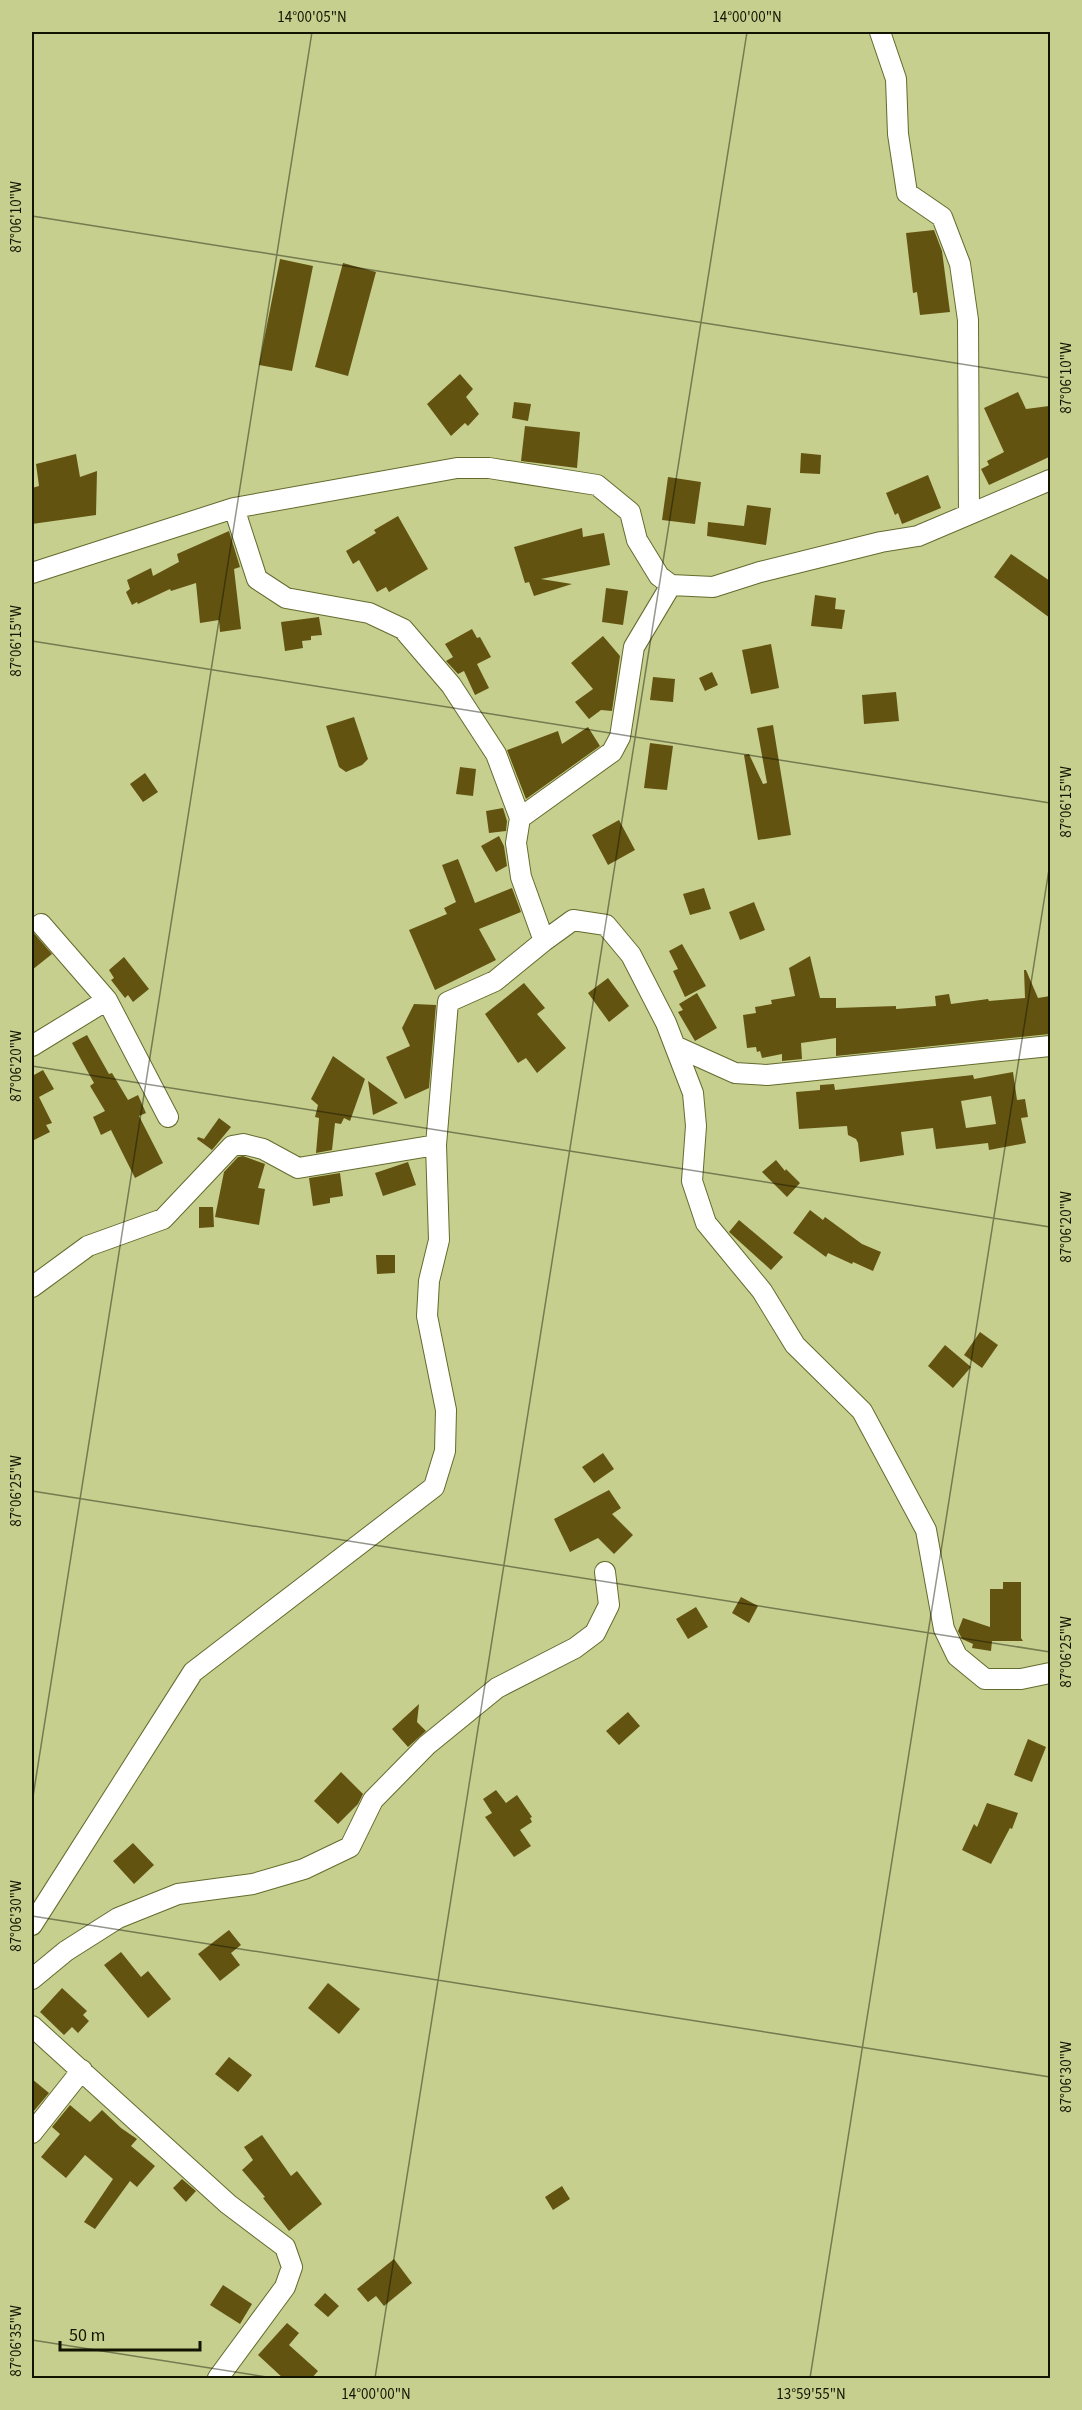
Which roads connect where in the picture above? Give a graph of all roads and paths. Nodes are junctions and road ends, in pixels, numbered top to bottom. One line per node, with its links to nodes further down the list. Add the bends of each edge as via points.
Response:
1 (880, 32): 4 (street, via 896,79 898,134 907,193 942,217 960,264 968,320)
2 (1050, 480): 4 (street)
3 (234, 508): 5 (street); 6 (street, via 457,468 489,468 597,485 630,512 637,540 659,576); 7 (street, via 257,579 286,598 369,613 403,629 451,685 496,754)
4 (969, 514): 6 (street, via 918,536 713,586)
5 (32, 573)
6 (671, 585): 7 (street, via 634,647 620,737 612,752)
7 (520, 818): 9 (street, via 516,843 521,877)
8 (41, 924): 10 (street)
9 (544, 941): 12 (street, via 573,920 606,925 631,955); 15 (street, via 495,981 448,1002)
10 (107, 1000): 11 (street); 14 (street)
11 (32, 1046)
12 (675, 1046): 13 (street, via 735,1073 767,1075); 18 (street, via 693,1093 696,1126 692,1181 706,1223 762,1291 795,1345 862,1411 926,1530 944,1629 957,1656 984,1679 1021,1679)
13 (1050, 1046)
14 (168, 1117)
15 (436, 1145): 16 (street, via 298,1168 262,1149 243,1144 232,1146 162,1219 88,1246); 19 (street, via 439,1240 429,1281 427,1316 446,1410 445,1451 434,1488 193,1672)
16 (32, 1287)
17 (605, 1572): 20 (street, via 609,1605 595,1633 575,1648 497,1688 427,1745 373,1800 350,1847 304,1869 253,1884 178,1894 118,1918)
18 (1050, 1673)
19 (32, 1925)
20 (32, 1979)
21 (32, 2026): 22 (street)
22 (82, 2070): 23 (street); 24 (street, via 228,2204 285,2247 292,2267 285,2287)
23 (32, 2133)
24 (218, 2379)

